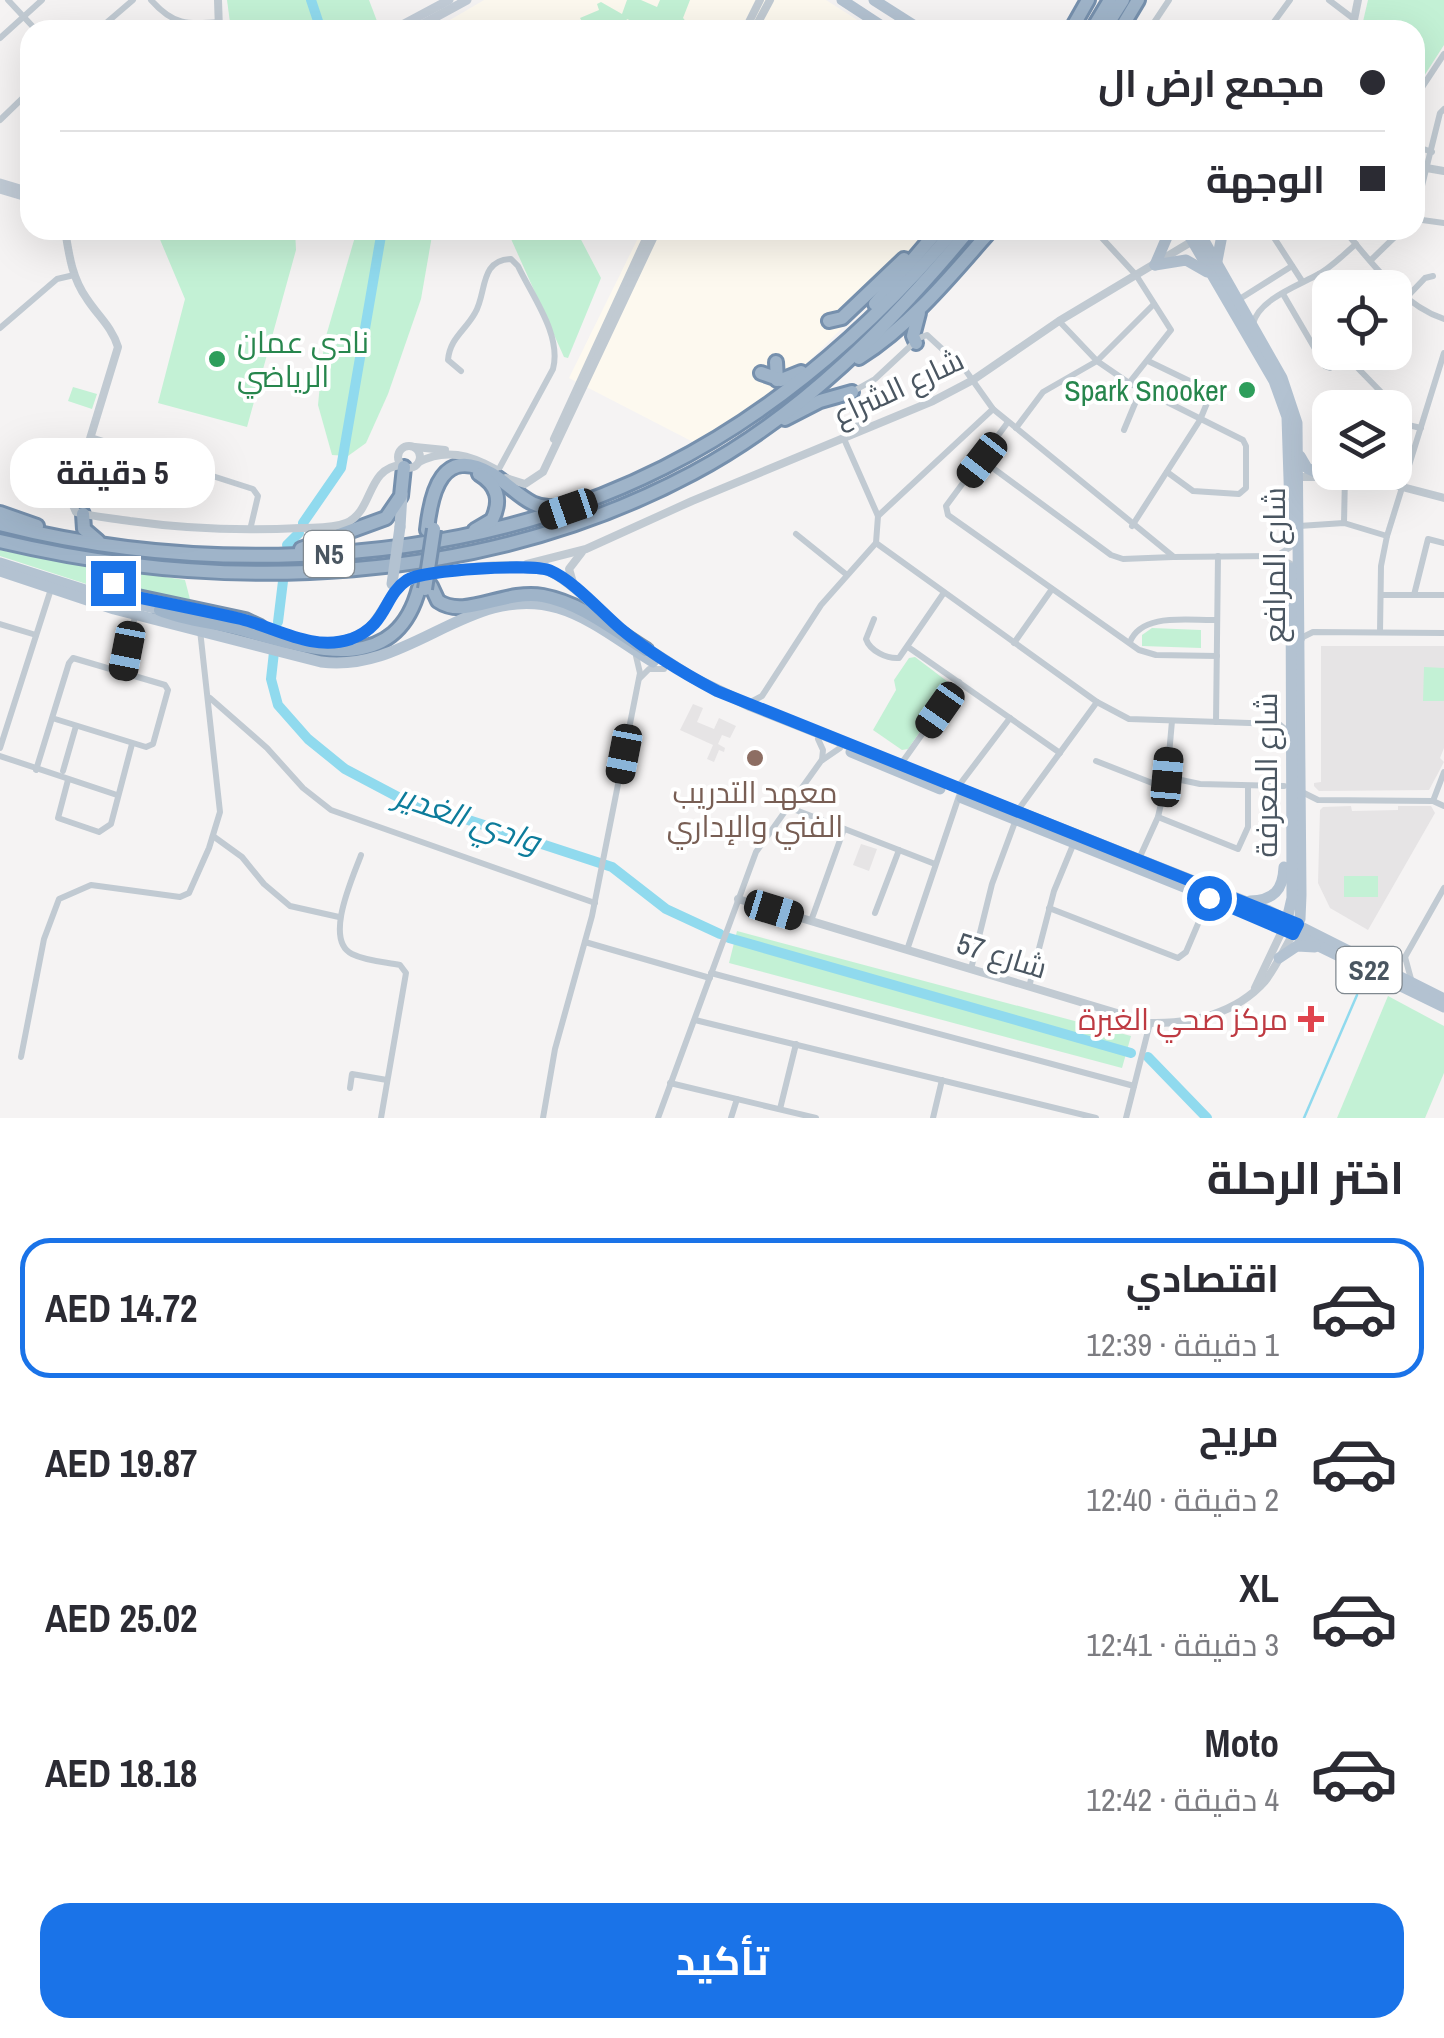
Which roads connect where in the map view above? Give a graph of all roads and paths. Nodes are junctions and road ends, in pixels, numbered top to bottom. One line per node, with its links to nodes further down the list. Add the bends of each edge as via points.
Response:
1 (8, 0): 13 (street)
2 (42, 0): 13 (street)
3 (132, 0): 15 (street)
4 (150, 0): 16 (street)
5 (429, 0): 12 (street)
6 (449, 0): 12 (main road)
7 (467, 0): 18 (main road)
8 (842, 0): 19 (main road)
9 (874, 0): 20 (main road)
10 (1329, 0): 21 (street)
11 (1358, 0): 21 (street)
12 (423, 14): 17 (main road)
13 (23, 16): 14 (street); 22 (street)
14 (27, 20)
15 (109, 20)
16 (173, 20)
17 (412, 20)
18 (430, 20)
19 (873, 20)
20 (905, 20)
21 (1354, 20)
22 (0, 38)
23 (1444, 54): 24 (street)
24 (1425, 83)
25 (20, 104): 27 (street)
26 (1444, 109): 29 (street)
27 (0, 120)
28 (1425, 150): 29 (street)
29 (1432, 152): 31 (street)
30 (1425, 167): 31 (street)
31 (1429, 168): 32 (street); 33 (street)
32 (1444, 171)
33 (1425, 182)
34 (67, 240): 57 (street)
35 (648, 240): 110 (street, via 540,470 521,479)
36 (649, 240): 108 (street, via 540,476 517,483 459,455)
37 (925, 240): 70 (highway, via 842,318)
38 (928, 240): 72 (highway)
39 (945, 240): 81 (highway, N5)
40 (960, 240): 82 (highway, N5)
41 (982, 240): 64 (highway)
42 (1104, 240): 58 (street)
43 (1166, 240): 52 (main road)
44 (1188, 240): 52 (street, شارع الشراع)
45 (1201, 240): 56 (main road, شارع المرافع)
46 (1220, 240): 56 (main road)
47 (1275, 240): 53 (street)
48 (1353, 240): 50 (street)
49 (1392, 240): 51 (street)
50 (1356, 244): 51 (street); 54 (street)
51 (1372, 260): 55 (street)
52 (1155, 264): 56 (main road, via 1186,260); 58 (street, شارع الشراع)
53 (1292, 266): 61 (street); 65 (street)
54 (1323, 270)
55 (1381, 270)
56 (1217, 274): 65 (main road, شارع المرافع); 114 (main road, شارع المعرفة, via 1284,406)
57 (74, 275): 73 (street, via 57,279); 100 (street, via 118,347)
58 (1136, 275): 67 (street); 71 (street, شارع الشراع)
59 (1433, 276): 62 (street)
60 (1312, 277): 61 (street)
61 (1302, 281): 63 (street)
62 (1412, 292)
63 (1283, 294): 68 (street); 76 (street)
64 (930, 298): 75 (highway, via 915,322); 82 (highway)
65 (1238, 302): 68 (street); 74 (main road, شارع المرافع)
66 (1412, 302): 69 (street)
67 (1154, 304): 78 (street); 79 (street, via 1171,330)
68 (1258, 311): 74 (street)
69 (1444, 319)
70 (829, 320)
71 (1059, 320): 78 (street); 87 (street, شارع الشراع)
72 (856, 325): 81 (highway); 86 (highway, via 796,375)
73 (0, 328)
74 (1254, 329): 105 (main road, شارع المرافع, via 1288,392)
75 (916, 343): 87 (street, via 923,335 932,337); 91 (street)
76 (1312, 345)
77 (1444, 353): 97 (street)
78 (1097, 361): 88 (street); 96 (street, via 1044,392)
79 (1148, 361): 88 (street); 93 (street, via 1206,392)
80 (776, 362): 86 (highway)
81 (823, 362): 113 (highway, N5, via 749,418)
82 (840, 370): 103 (highway, N5)
83 (1360, 370): 90 (street)
84 (461, 371): 110 (street, via 448,360 453,342 477,310 491,267 511,259 551,334 555,360)
85 (761, 373): 86 (highway)
86 (777, 380)
87 (973, 380): 92 (street); 98 (street, شارع الشراع)
88 (1130, 383): 89 (street)
89 (1141, 389): 93 (street); 99 (street)
90 (1378, 390)
91 (852, 392): 98 (street, via 849,404); 103 (highway, via 810,405)
92 (993, 409): 94 (street); 126 (street)
93 (1200, 420): 111 (street); 111 (street, via 1243,440 1243,492 1193,491)
94 (1008, 422): 96 (street); 107 (street)
95 (1412, 426): 97 (street)
96 (1016, 428): 129 (street)
97 (1421, 428): 106 (street)
98 (862, 430): 101 (street, شارع الشراع)
99 (1124, 430)
100 (91, 437): 124 (street, via 71,501); 132 (street, via 253,489 258,496)
101 (844, 438): 126 (street); 142 (street, شارع الشراع)
102 (415, 447): 104 (street); 108 (street); 110 (street, via 467,452)
103 (735, 447): 149 (highway, N5, via 632,503 476,552 312,571)
104 (398, 452): 109 (street); 121 (street, via 373,477)
105 (1299, 455): 112 (main road); 114 (main road, شارع المرافع)
106 (1412, 455)
107 (982, 460): 146 (street, via 1111,555); 155 (street, via 945,510)
108 (419, 462): 109 (street)
109 (403, 466): 118 (highway); 121 (street, via 382,473)
110 (500, 467)
111 (1167, 472): 129 (street)
112 (1312, 472)
113 (648, 477): 131 (highway, via 546,508 483,470 458,466 435,484); 141 (highway, N5, via 522,524)
114 (1295, 479): 115 (street); 123 (main road, شارع المرافع); 140 (main road, شارع المعرفة)
115 (1312, 479)
116 (1312, 484): 123 (main road)
117 (1412, 489): 122 (street)
118 (403, 490): 143 (highway, via 383,520); 174 (main road, bridge, via 392,584 379,611 353,632 322,639)
119 (1345, 490): 127 (street)
120 (1401, 490): 134 (street)
121 (366, 498): 132 (street, via 360,513 344,524)
122 (1444, 498)
123 (1300, 500): 130 (main road, شارع المرافع)
124 (79, 512): 132 (street); 139 (highway, via 84,529)
125 (0, 513): 135 (highway)
126 (878, 516): 137 (street)
127 (1344, 523): 130 (street); 134 (street)
128 (0, 524): 135 (highway, N5)
129 (1132, 526): 146 (street)
130 (1299, 526): 165 (main road, شارع المرافع)
131 (430, 529): 141 (highway, via 448,477 471,471 491,483 498,503 488,524); 153 (highway, bridge); 153 (highway, bridge)
132 (250, 531)
133 (796, 534): 152 (street)
134 (1388, 536): 158 (street)
135 (56, 537): 139 (highway, N5)
136 (0, 541): 149 (highway, N5)
137 (876, 542): 152 (street); 157 (street)
138 (1444, 543): 159 (street, via 1428,538)
139 (104, 545): 143 (highway, N5)
140 (1291, 546): 145 (street); 148 (main road, شارع المعرفة)
141 (405, 547): 143 (highway, N5)
142 (586, 549): 150 (street, شارع الشراع); 156 (street, via 569,570)
143 (274, 556)
144 (1218, 556): 145 (street); 146 (street); 164 (street)
145 (1276, 556): 148 (street)
146 (1174, 557)
147 (0, 563): 161 (main road)
148 (1291, 564): 191 (main road, شارع المعرفة)
149 (151, 566): 167 (highway, via 119,570 113,586 121,594)
150 (502, 567): 156 (main road, S22, via 546,569); 174 (main road, via 412,577 377,622 346,640)
151 (0, 572): 154 (main road)
152 (847, 575): 186 (street)
153 (425, 588): 169 (highway, via 405,630 360,655 326,657); 180 (highway, via 457,610 519,594 565,602)
154 (50, 589): 162 (main road); 173 (street)
155 (1052, 589): 175 (street); 176 (street)
156 (576, 591): 180 (main road, S22)
157 (943, 594): 175 (street); 179 (street)
158 (1380, 595): 159 (street); 171 (street)
159 (1414, 595): 160 (street)
160 (1444, 595)
161 (160, 610): 167 (main road); 169 (highway)
162 (136, 614): 168 (main road); 183 (street)
163 (874, 618): 179 (street, via 868,644 894,658)
164 (1217, 620): 176 (street, via 1147,623); 181 (street)
165 (1298, 622): 170 (street); 177 (main road, شارع المرافع)
166 (0, 624): 173 (street)
167 (260, 628): 174 (main road)
168 (199, 629): 169 (highway, via 205,624); 187 (street)
169 (225, 630): 178 (main road, S22, via 321,662 356,664 486,610 531,602 566,610)
170 (1313, 632): 171 (street); 177 (street)
171 (1380, 632): 172 (street)
172 (1444, 633)
173 (36, 635): 201 (street)
174 (290, 636)
175 (1014, 642): 188 (street)
176 (1130, 642): 181 (street, via 1149,654)
177 (1299, 645): 216 (main road, شارع المرافع)
178 (627, 647): 182 (main road, S22); 184 (street, via 638,658)
179 (908, 647): 185 (street)
180 (646, 650): 189 (main road, S22)
181 (1216, 656): 195 (street)
182 (664, 669): 184 (street, via 649,669); 199 (main road, S22, via 709,696)
183 (122, 673): 192 (street, via 73,658); 200 (street, via 168,690 153,744)
184 (639, 679): 239 (street)
185 (959, 682): 193 (street); 207 (street)
186 (764, 694): 189 (street); 190 (street)
187 (210, 698): 227 (street, via 220,812); 239 (street, via 331,810)
188 (1097, 702): 194 (street, via 1125,718); 203 (street)
189 (747, 704): 190 (main road, S22)
190 (765, 711): 207 (main road, S22)
191 (1291, 712): 196 (street); 198 (main road, شارع المعرفة)
192 (52, 718): 197 (street); 208 (street)
193 (1010, 718): 203 (street); 217 (street)
194 (1172, 721): 195 (street); 211 (street)
195 (1216, 722): 196 (street)
196 (1279, 724): 198 (street)
197 (76, 726): 200 (street); 209 (street)
198 (1291, 737): 214 (main road); 233 (main road, شارع المعرفة)
199 (818, 739): 202 (main road, S22); 205 (street)
200 (132, 744): 218 (street)
201 (0, 748)
202 (840, 748): 205 (street); 217 (main road, S22)
203 (1060, 753): 224 (street)
204 (0, 756): 208 (street)
205 (822, 761): 221 (street)
206 (1096, 761): 215 (street)
207 (902, 764): 217 (main road, S22)
208 (36, 770): 212 (street)
209 (63, 771)
210 (1444, 772): 220 (street)
211 (1167, 777): 213 (street); 215 (street)
212 (68, 780): 218 (street); 218 (street, via 58,818 99,832 111,824)
213 (1248, 786): 214 (street); 225 (street, via 1248,827 1238,849)
214 (1284, 786): 238 (main road, via 1281,888 1267,899)
215 (1165, 788): 225 (street)
216 (1300, 791): 219 (street); 223 (main road, شارع المرافع)
217 (958, 792): 224 (main road, S22); 232 (street)
218 (118, 795)
219 (1318, 800): 220 (street); 223 (street)
220 (1433, 801): 222 (street)
221 (787, 806): 226 (street); 237 (street, via 756,852)
222 (1444, 806)
223 (1300, 811): 235 (main road, شارع المرافع)
224 (1016, 817): 228 (main road, S22); 231 (main road, S22); 253 (street)
225 (1158, 818): 231 (street)
226 (844, 829): 229 (street); 244 (street)
227 (213, 836): 243 (street, via 290,906); 263 (street, via 189,893 180,897 92,886 59,898 44,939)
228 (1073, 844): 236 (main road, S22); 240 (street)
229 (899, 850): 232 (street); 242 (street)
230 (361, 855): 243 (street)
231 (1138, 862): 238 (main road, S22)
232 (936, 864): 249 (street)
233 (1290, 877): 241 (main road, via 1284,899); 245 (main road, شارع المعرفة)
234 (1444, 888): 251 (street)
235 (1301, 895): 245 (main road, شارع المرافع); 247 (main road, via 1312,922)
236 (1209, 898): 240 (street, via 1178,958); 245 (main road, S22)
237 (738, 899): 244 (street, شارع 57); 254 (street)
238 (1246, 902): 241 (main road, S22)
239 (595, 903): 246 (street)
240 (1050, 908): 256 (street)
241 (1267, 910): 245 (main road, S22)
242 (876, 912)
243 (339, 917): 264 (street, via 346,950 400,965 406,973)
244 (811, 921): 249 (street, شارع 57)
245 (1290, 927): 247 (main road, S22); 248 (main road, S22); 250 (street, شارع 57); 257 (street)
246 (585, 942): 254 (street); 273 (street)
247 (1340, 946): 252 (main road, S22)
248 (1322, 948): 250 (main road, via 1297,946); 259 (main road, S22)
249 (907, 950): 253 (street, شارع 57)
250 (1279, 958): 257 (street, شارع 57)
251 (1405, 958): 252 (street); 255 (street)
252 (1378, 963): 255 (main road, S22)
253 (971, 969): 256 (street, شارع 57)
254 (710, 976): 260 (street); 267 (street)
255 (1410, 979): 258 (main road, S22)
256 (1029, 986): 261 (street, شارع 57)
257 (1252, 994): 261 (street, شارع 57, via 1187,1022)
258 (1441, 995)
259 (1444, 1007)
260 (695, 1020): 262 (street); 266 (street)
261 (1150, 1023): 267 (street)
262 (796, 1044): 265 (street); 270 (street)
263 (21, 1057)
264 (387, 1080): 268 (street, via 352,1074); 272 (street)
265 (942, 1080): 271 (street); 277 (street)
266 (670, 1083): 269 (street); 274 (street)
267 (1134, 1086): 278 (street)
268 (350, 1088)
269 (737, 1099): 270 (street); 275 (street)
270 (780, 1109): 276 (street)
271 (1091, 1117)
272 (380, 1118)
273 (542, 1118)
274 (658, 1118)
275 (730, 1118)
276 (816, 1118)
277 (932, 1118)
278 (1126, 1118)

